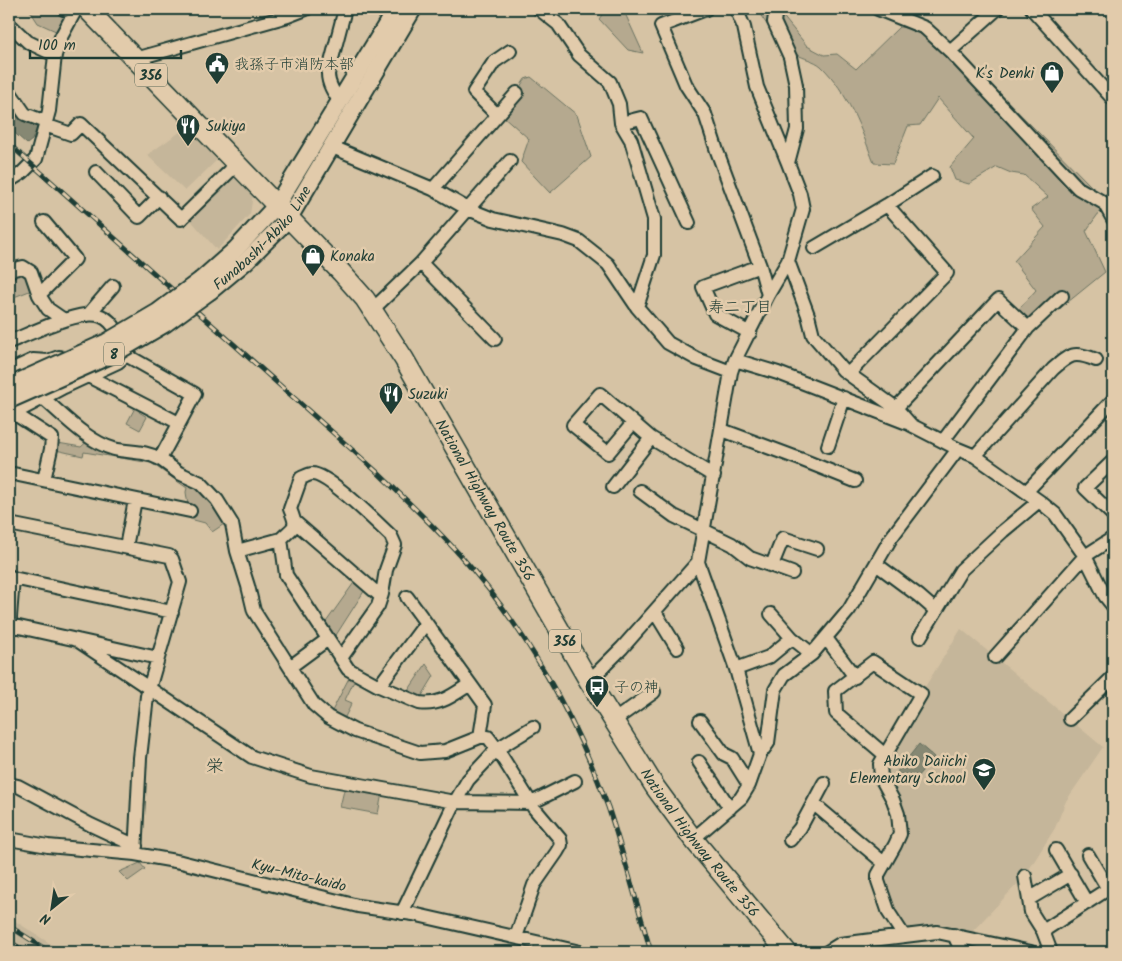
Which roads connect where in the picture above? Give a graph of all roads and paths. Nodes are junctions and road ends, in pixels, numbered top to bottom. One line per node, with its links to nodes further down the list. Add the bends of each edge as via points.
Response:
1 (306, 9): 17 (street)
2 (345, 9): 21 (street, via 328,74)
3 (396, 9): 21 (main road, Funabashi-Abiko Line / 8)
4 (413, 9): 25 (main road, Funabashi-Abiko Line / 8)
5 (539, 9): 24 (street, via 558,24 579,55 610,82 619,104)
6 (706, 9): 43 (street, via 661,26 686,85 705,114)
7 (736, 9): 27 (street, via 744,27 757,87)
8 (776, 9): 27 (street, via 774,22 790,57 796,85 797,130)
9 (878, 9): 15 (street, via 925,28)
10 (997, 9): 15 (street)
11 (1032, 9): 20 (street)
12 (77, 10): 16 (street, via 61,37); 17 (highway, National Highway Route 356 / 356)
13 (9, 24): 16 (street, via 28,42)
14 (510, 51): 22 (street, via 494,62 474,92)
15 (950, 51): 37 (street, via 1078,188 1104,203)
16 (55, 55): 23 (street)
17 (135, 58): 28 (highway, National Highway Route 356 / 356)
18 (9, 91): 23 (street, via 25,114)
19 (517, 93): 22 (street)
20 (1111, 94)
21 (340, 102): 36 (main road, Funabashi-Abiko Line / 8)
22 (498, 114): 32 (street)
23 (45, 123): 31 (street, via 36,159); 33 (street, via 71,134 81,124)
24 (621, 123): 39 (street, via 640,118); 50 (street, via 632,140 654,219 654,255)
25 (330, 146): 32 (street); 36 (main road, Funabashi-Abiko Line / 8)
26 (510, 161): 35 (street)
27 (788, 163): 41 (street, via 803,209)
28 (237, 164): 33 (street, via 181,219); 36 (highway, National Highway Route 356 / 356)
29 (96, 172): 33 (street, via 139,217)
30 (932, 176): 34 (street)
31 (9, 181)
32 (433, 189): 35 (street)
33 (159, 197)
34 (887, 205): 40 (street); 63 (street, via 947,273)
35 (468, 209): 42 (street); 50 (street, via 578,241 608,264)
36 (282, 212): 46 (main road, Funabashi-Abiko Line / 8, via 236,249); 51 (highway, National Highway Route 356 / 356, via 341,272)
37 (1113, 219)
38 (44, 222): 47 (street, via 75,259)
39 (689, 222)
40 (814, 248)
41 (788, 261): 48 (street); 63 (street, via 813,335)
42 (421, 263): 51 (street); 57 (street)
43 (760, 266): 48 (street); 56 (street, via 703,287 714,314)
44 (9, 272): 47 (street, via 23,267 31,272)
45 (113, 286): 52 (street)
46 (206, 286): 65 (main road, Funabashi-Abiko Line / 8, bridge, via 107,342); 70 (main road, Funabashi-Abiko Line / 8, bridge, via 166,323)
47 (39, 294): 53 (street, via 48,309)
48 (768, 295): 56 (street)
49 (1062, 296): 54 (street)
50 (637, 307): 61 (street, via 668,343 697,359)
51 (372, 310): 130 (highway, National Highway Route 356 / 356, via 404,359)
52 (88, 314): 53 (street); 55 (street, via 100,315 112,322)
53 (64, 320): 58 (street)
54 (1028, 328): 69 (street, via 998,300); 76 (street)
55 (117, 332): 59 (street); 62 (street, via 48,362 33,360)
56 (750, 333): 61 (street)
57 (495, 340)
58 (9, 342)
59 (126, 356): 64 (street); 72 (street, via 195,394)
60 (1096, 360): 79 (street, via 1080,354 1066,358 1053,368)
61 (733, 366): 66 (street, via 778,373); 74 (street)
62 (9, 371)
63 (849, 373): 69 (street)
64 (88, 376): 67 (street); 72 (street)
65 (9, 386)
66 (844, 398): 73 (street); 77 (street)
67 (44, 399): 70 (street); 80 (street, via 95,441 114,449 149,453)
68 (1113, 400): 88 (street)
69 (896, 408): 73 (street)
70 (11, 410): 84 (street, via 52,438)
71 (633, 422): 71 (street, via 600,394 573,425 608,453); 75 (street)
72 (179, 423): 80 (street)
73 (911, 425): 76 (street)
74 (722, 430): 83 (street); 85 (street)
75 (651, 438): 83 (street); 86 (street)
76 (943, 441): 78 (street)
77 (828, 446)
78 (958, 449): 79 (street); 103 (street, via 890,538)
79 (975, 456): 88 (street)
80 (160, 459): 100 (street, via 201,482 217,500 232,524)
81 (1113, 460): 92 (street, via 1086,488)
82 (9, 474): 84 (street)
83 (714, 476): 95 (street)
84 (44, 480): 89 (street)
85 (855, 481)
86 (613, 487)
87 (640, 491): 95 (street, via 674,516)
88 (1026, 492): 90 (street)
89 (135, 500): 91 (street); 98 (street)
90 (1039, 501): 101 (street, via 1055,514); 110 (street, via 961,570)
91 (190, 511)
92 (1113, 515)
93 (295, 522): 97 (street); 107 (street, via 378,594); 107 (street, via 290,509 301,478 312,474 336,486 391,536 395,546)
94 (9, 524): 98 (street)
95 (703, 531): 102 (street); 104 (street, via 732,544 750,558)
96 (1113, 538): 101 (street)
97 (282, 539): 100 (street); 119 (street, via 286,575)
98 (126, 547): 111 (street, via 172,559 180,582)
99 (818, 548): 104 (street, via 783,538)
100 (237, 551): 126 (street, via 254,611)
101 (1085, 556): 109 (street); 123 (street)
102 (698, 562): 112 (street); 127 (street)
103 (876, 564): 110 (street); 118 (street, via 849,610)
104 (772, 565): 105 (street)
105 (792, 573)
106 (11, 577): 111 (street); 115 (street)
107 (382, 594): 125 (street, via 378,606)
108 (406, 597): 114 (street)
109 (1113, 606)
110 (935, 610): 116 (street)
111 (172, 612): 124 (street)
112 (655, 612): 121 (street); 130 (street)
113 (771, 614): 117 (street)
114 (426, 624): 131 (street); 132 (street)
115 (10, 628): 120 (street)
116 (920, 637)
117 (792, 638): 122 (street); 127 (street, via 769,657)
118 (826, 638): 122 (street); 128 (street)
119 (328, 639): 125 (street); 126 (street)
120 (77, 640): 124 (street); 133 (street)
121 (676, 648)
122 (812, 654): 141 (street, via 784,674 775,690 768,743)
123 (995, 656)
124 (158, 658): 133 (street)
125 (341, 658): 132 (street, via 352,672)
126 (290, 667): 139 (street, via 314,705 328,717 373,738 420,753 445,751)
127 (736, 669): 141 (street)
128 (854, 676): 142 (street, via 835,691 836,713); 142 (street, via 873,662 921,694)
129 (1113, 677): 135 (street)
130 (588, 681): 136 (highway, National Highway Route 356 / 356)
131 (470, 684): 132 (street, via 442,702 425,704); 139 (street, via 485,705)
132 (379, 686)
133 (150, 688): 148 (street, via 252,757 311,776); 155 (street, via 140,758)
134 (654, 692): 136 (street)
135 (1070, 719)
136 (613, 721): 153 (highway, National Highway Route 356 / 356)
137 (700, 721): 147 (street, via 724,754 732,758)
138 (533, 727): 140 (street)
139 (480, 737): 140 (street, via 488,738)
140 (497, 749): 148 (street, via 468,780); 149 (street)
141 (760, 754): 147 (street)
142 (885, 755): 158 (street, via 880,764 881,778 898,814 900,834)
143 (699, 762): 151 (street)
144 (575, 781): 149 (street)
145 (824, 783): 150 (street)
146 (9, 784): 155 (street)
147 (749, 785): 151 (street)
148 (455, 802): 149 (street); 163 (street)
149 (531, 803): 167 (street, via 560,839 561,845 534,885)
150 (814, 804): 154 (street); 158 (street)
151 (730, 808): 153 (street)
152 (9, 839): 155 (street, Kyu-Mito-kaido, via 48,846)
153 (693, 839): 170 (highway, National Highway Route 356 / 356)
154 (790, 840)
155 (136, 850): 163 (street, Kyu-Mito-kaido, via 358,906)
156 (1056, 850): 159 (street)
157 (1088, 855): 162 (street, via 1108,889)
158 (884, 863): 166 (street, via 878,875 880,890 889,913)
159 (1071, 874): 161 (street); 162 (street)
160 (1025, 876): 161 (street)
161 (1029, 899): 164 (street)
162 (1087, 903): 164 (street)
163 (402, 913): 167 (street, Kyu-Mito-kaido)
164 (1042, 931): 174 (street)
165 (954, 935): 166 (street, via 937,932); 172 (street); 173 (street)
166 (904, 936): 168 (street)
167 (516, 937): 169 (street, Kyu-Mito-kaido)
168 (844, 948): 171 (street)
169 (577, 952)
170 (787, 952)
171 (827, 952)
172 (962, 952)
173 (1031, 952)
174 (1051, 952)

